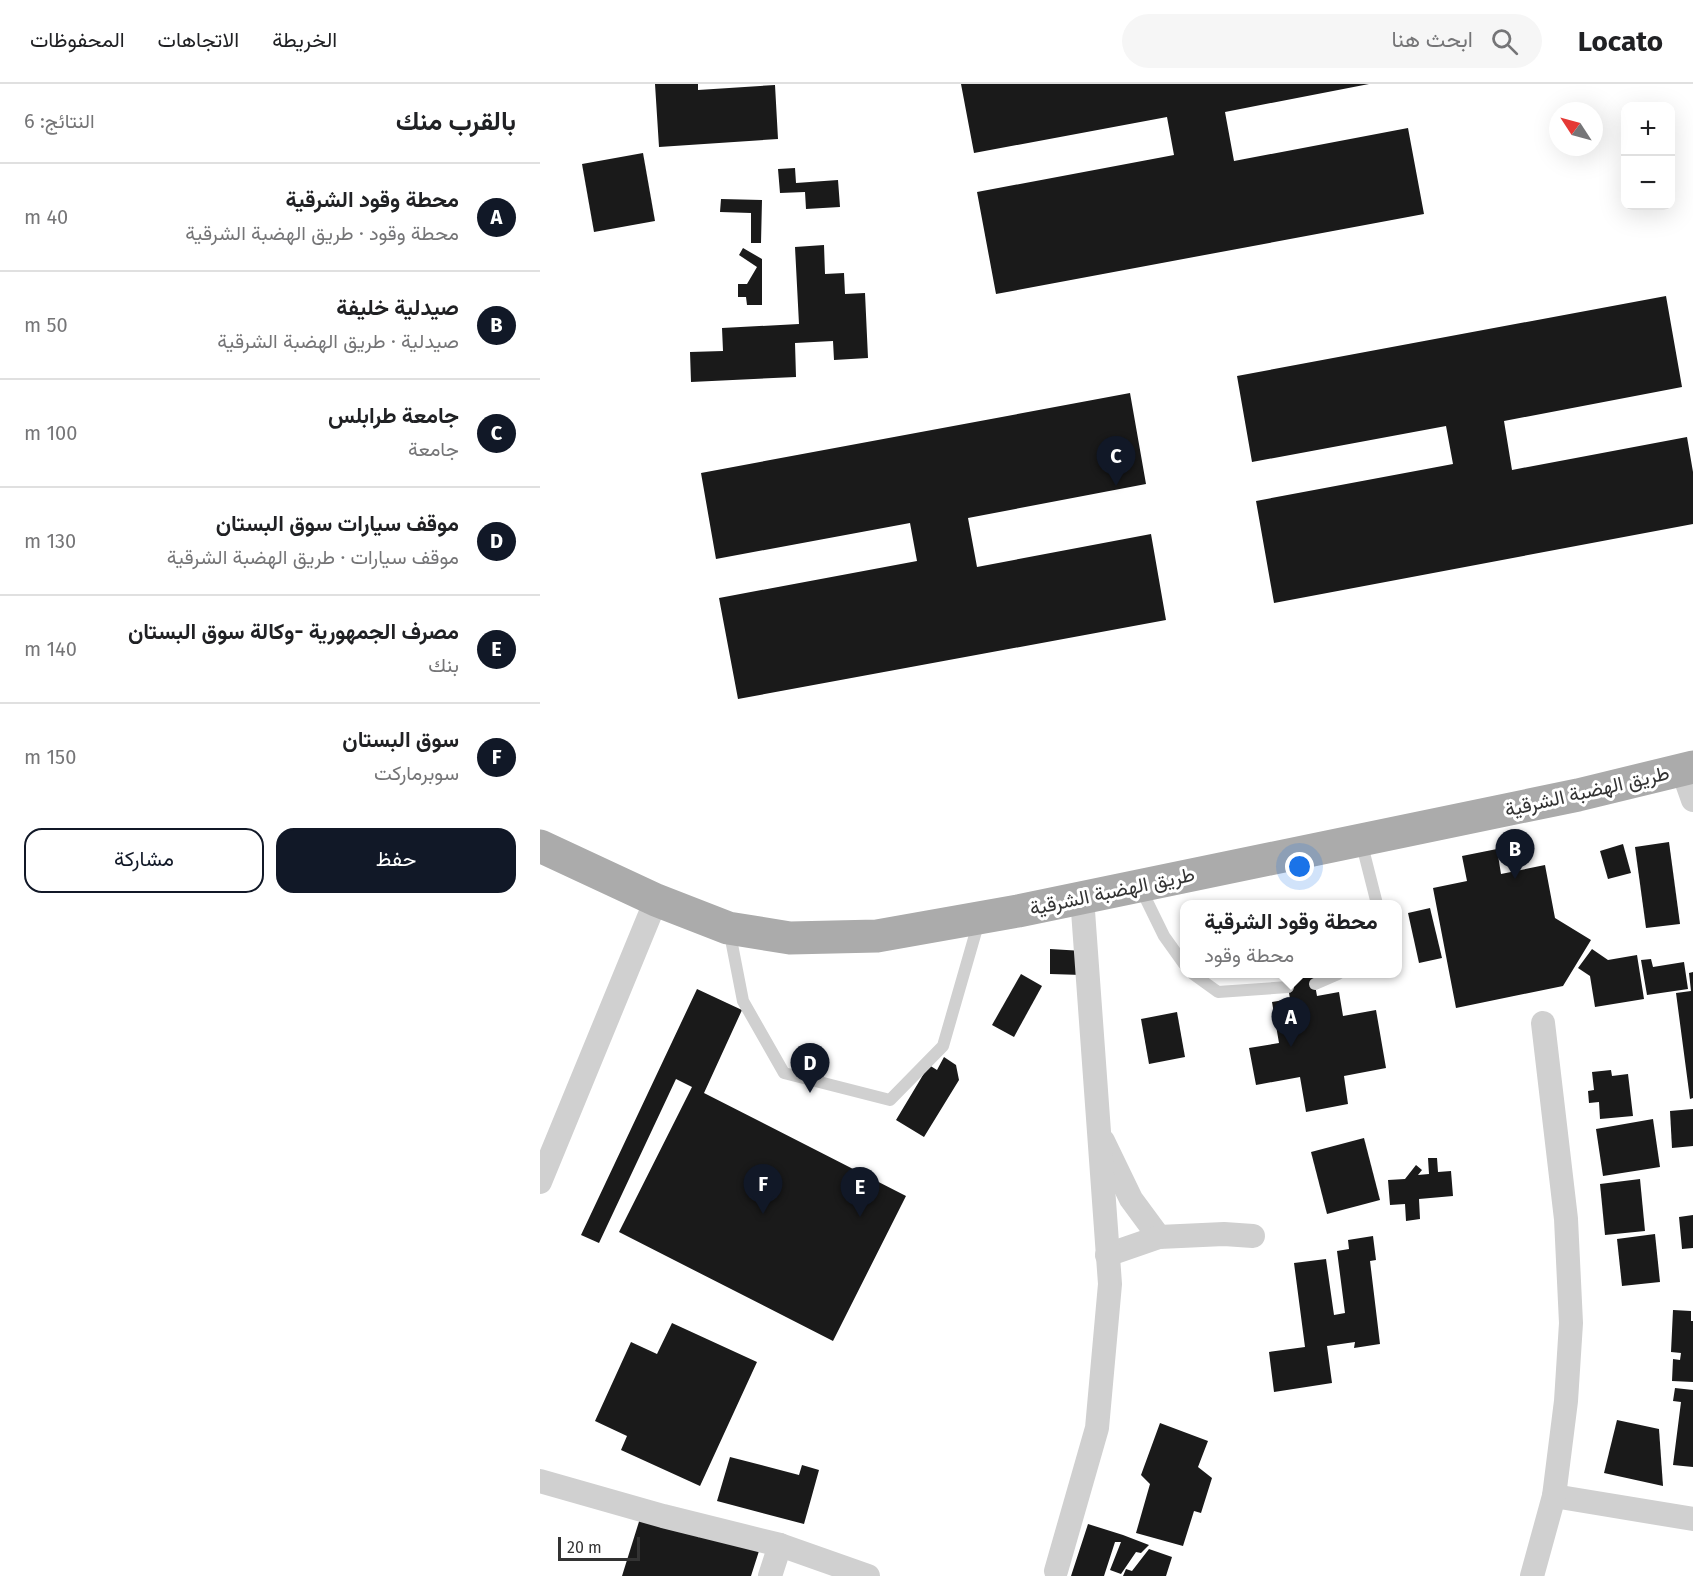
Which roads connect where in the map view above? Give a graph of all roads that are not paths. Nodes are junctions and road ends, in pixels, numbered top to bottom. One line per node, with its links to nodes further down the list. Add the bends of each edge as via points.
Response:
1 (1687, 768): 2 (street); 3 (main road, طريق الهضبة الشرقية)
2 (1693, 800)
3 (1361, 840): 5 (main road, طريق الهضبة الشرقية); 8 (lane)
4 (540, 846): 7 (main road, طريق الهضبة الشرقية)
5 (1139, 885): 6 (main road, طريق الهضبة الشرقية); 11 (lane, via 1164,936)
6 (1082, 897): 9 (main road, طريق الهضبة الشرقية); 17 (street)
7 (656, 900): 10 (main road, طريق الهضبة الشرقية); 18 (street)
8 (1376, 900)
9 (980, 917): 10 (main road, طريق الهضبة الشرقية, via 877,936 790,938); 10 (lane, via 943,1046 890,1100 784,1073 743,1001)
10 (728, 928)
11 (1180, 957)
12 (1199, 978): 15 (lane, via 1218,992)
13 (1329, 978): 14 (lane)
14 (1315, 984)
15 (1288, 987)
16 (1543, 1023): 23 (street, via 1566,1219 1571,1323)
17 (1099, 1132): 20 (street, via 1131,1199); 21 (street)
18 (540, 1182)
19 (1253, 1236): 20 (street)
20 (1159, 1237): 21 (street)
21 (1107, 1255): 26 (street, via 1110,1284 1097,1428)
22 (540, 1480): 25 (street)
23 (1554, 1496): 24 (street); 29 (street)
24 (1693, 1519)
25 (780, 1545): 27 (street); 28 (street)
26 (1056, 1571)
27 (770, 1576)
28 (868, 1576)
29 (1532, 1576)

